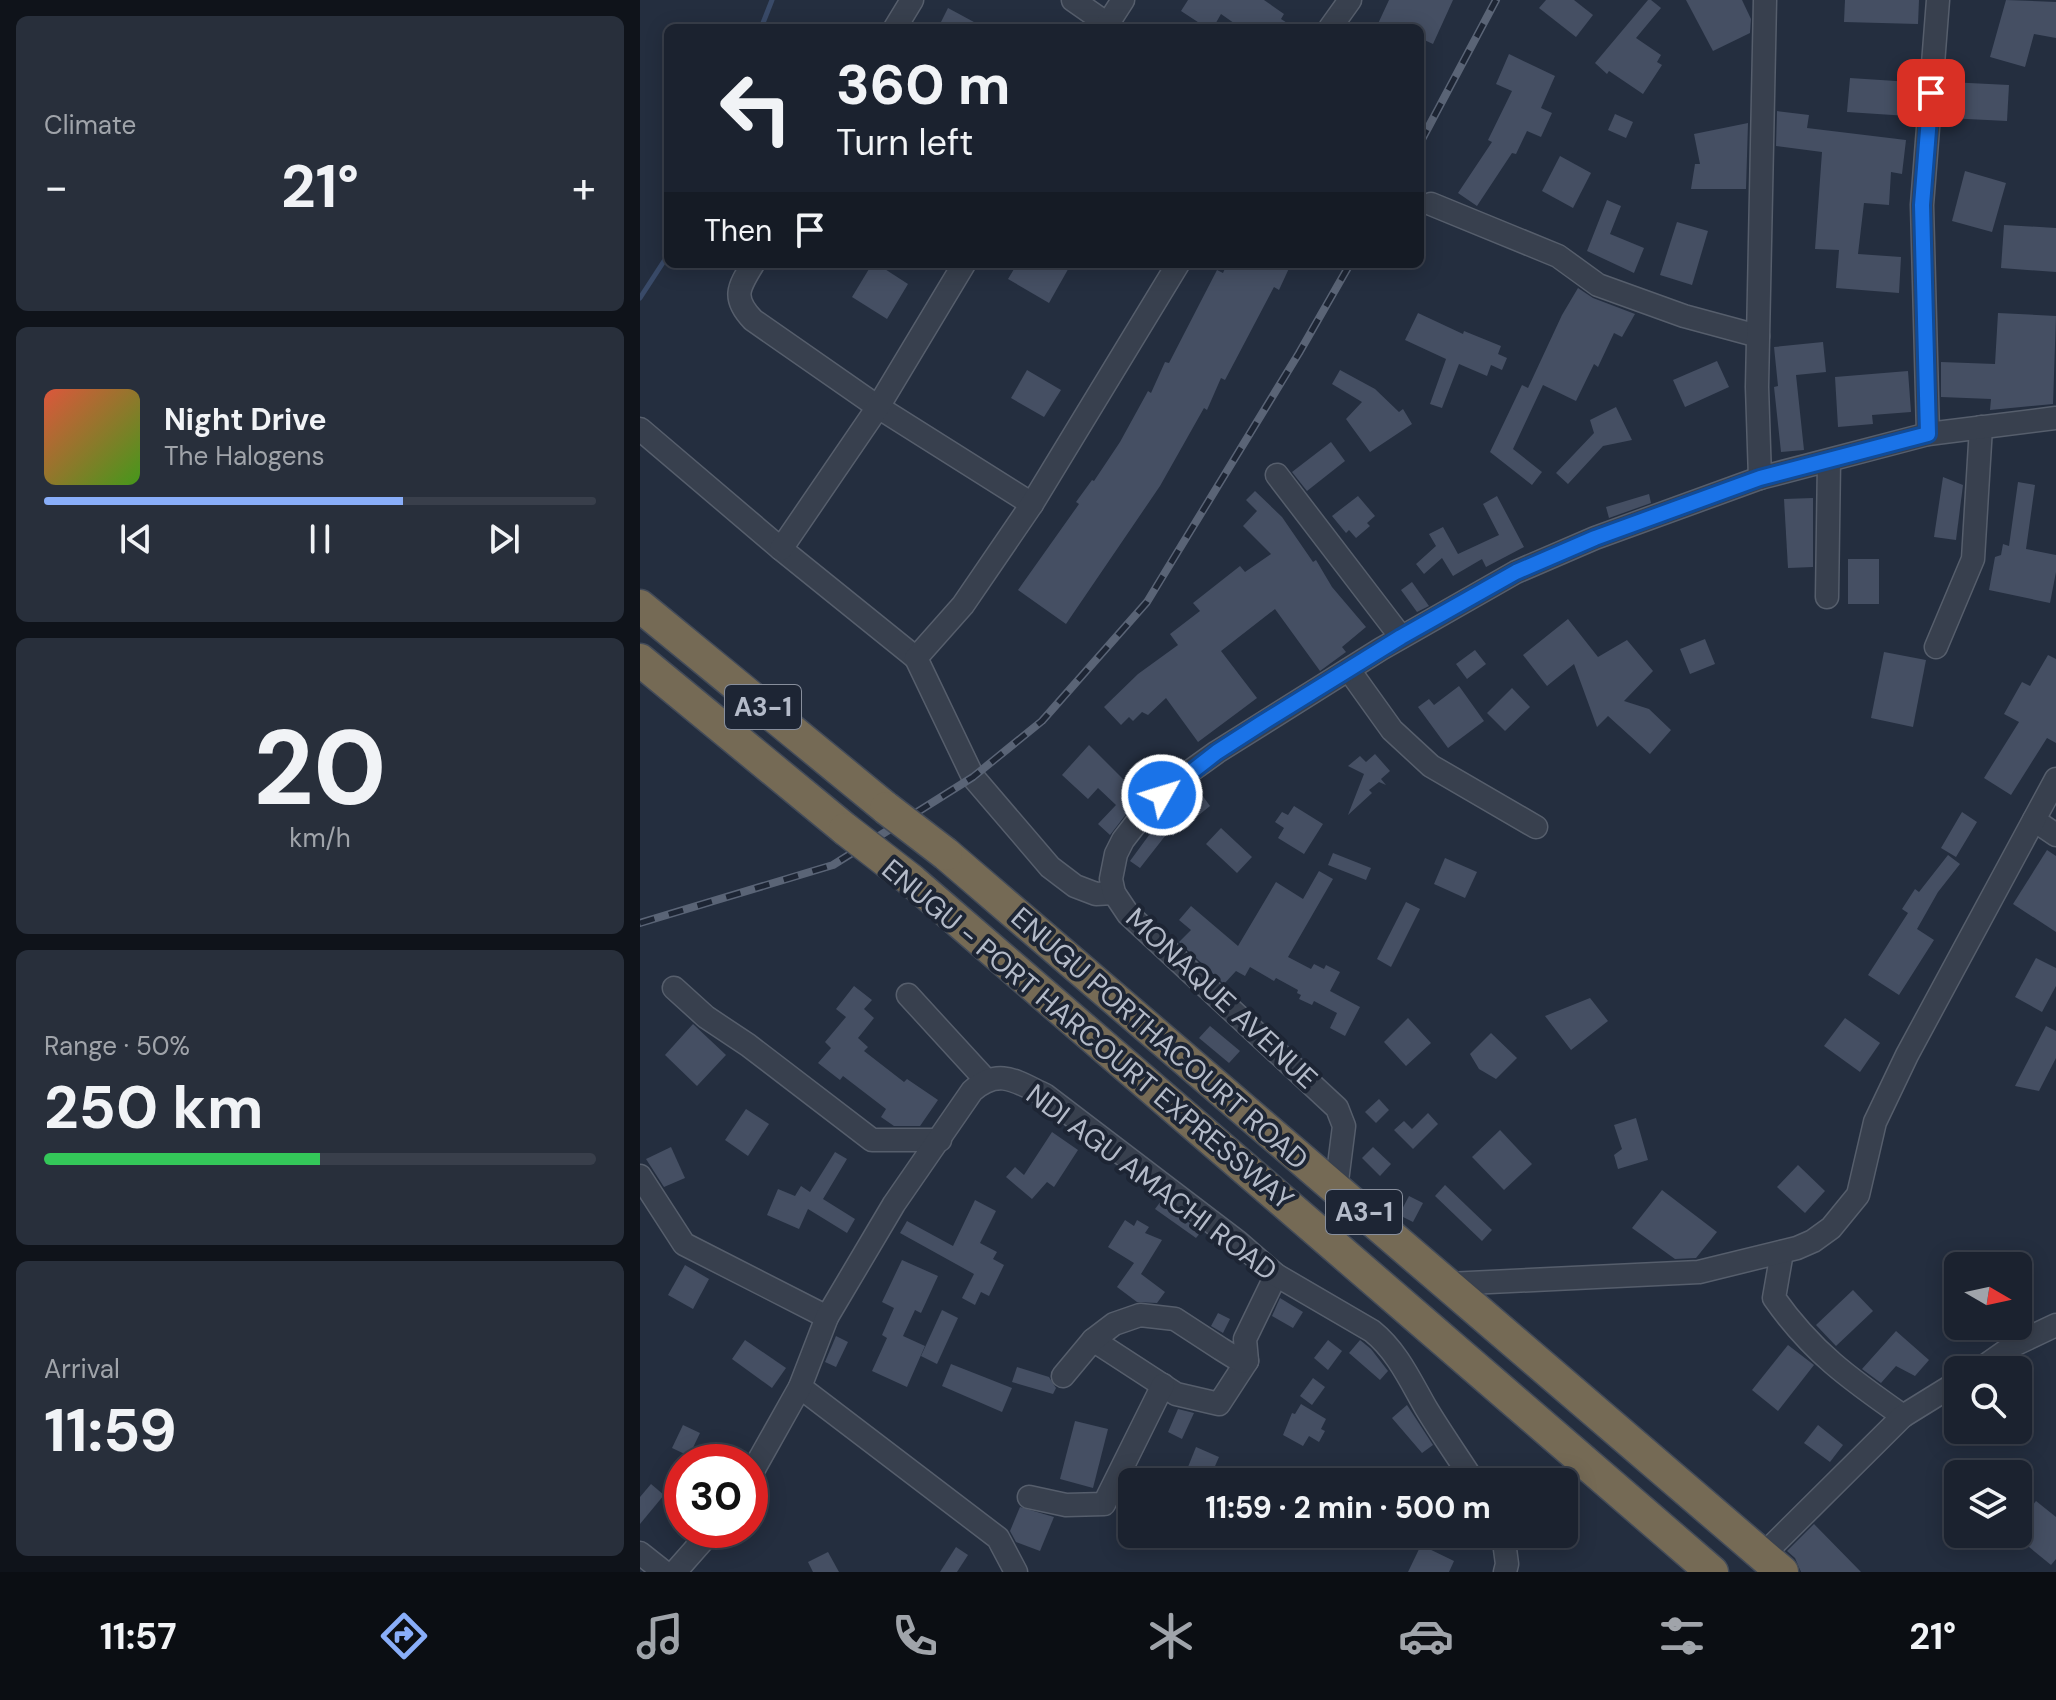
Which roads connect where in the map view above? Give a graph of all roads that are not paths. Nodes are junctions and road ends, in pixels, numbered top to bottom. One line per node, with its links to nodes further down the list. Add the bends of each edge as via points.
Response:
1 (912, 0): 7 (street)
2 (1073, 0): 8 (street)
3 (1123, 0): 9 (street)
4 (1350, 0): 10 (street)
5 (1765, 0): 15 (street)
6 (1938, 0): 20 (street, via 1922,205)
7 (897, 24)
8 (1105, 24)
9 (1111, 24)
10 (1333, 24)
11 (1431, 204): 15 (street, via 1558,256 1598,285)
12 (751, 268): 16 (street, via 738,294 740,308)
13 (962, 268): 16 (street)
14 (1176, 268): 24 (street)
15 (1758, 336): 23 (street)
16 (878, 407): 24 (street); 25 (street)
17 (2056, 418): 18 (street, MONAQUE AVENUE)
18 (1981, 427): 20 (street, MONAQUE AVENUE); 29 (street, via 1973,559)
19 (640, 429): 25 (street)
20 (1928, 434): 21 (street, MONAQUE AVENUE)
21 (1829, 461): 23 (street, MONAQUE AVENUE); 26 (street)
22 (1277, 475): 28 (street)
23 (1760, 478): 28 (street, MONAQUE AVENUE, via 1516,572)
24 (1032, 504): 30 (street, via 963,605)
25 (781, 549): 30 (street)
26 (1827, 597)
27 (640, 606): 43 (highway, ENUGU PORTHACOURT ROAD / A3-1, bridge, via 946,854)
28 (1401, 637): 32 (street, MONAQUE AVENUE)
29 (1936, 647)
30 (916, 658): 37 (street, via 973,777 1050,867 1075,886 1096,894)
31 (640, 660): 47 (highway, ENUGU - PORT HARCOURT EXPRESSWAY / A3-1, bridge, via 911,880)
32 (1349, 670): 35 (street, via 1384,721 1431,766); 37 (street, MONAQUE AVENUE, via 1217,752 1147,809 1116,854)
33 (2056, 779): 34 (street)
34 (2034, 820): 36 (street); 44 (street, via 1875,1122 1858,1195 1831,1228)
35 (1536, 827)
36 (2056, 835)
37 (1114, 893): 43 (street, MONAQUE AVENUE, via 1128,914 1337,1108 1344,1126)
38 (674, 988): 41 (street, via 872,1140)
39 (908, 995): 40 (street)
40 (985, 1079): 41 (street); 45 (street, NDI AGU AMACHI ROAD, via 1013,1080 1045,1095)
41 (940, 1140): 48 (street, via 894,1204)
42 (640, 1176): 48 (street, via 684,1244)
43 (1336, 1189): 46 (highway, ENUGU PORTHACOURT ROAD / A3-1)
44 (1782, 1252): 46 (street, via 1699,1272); 58 (street, via 1774,1298 1790,1321 1854,1382)
45 (1276, 1275): 51 (street, NDI AGU AMACHI ROAD); 53 (street, via 1245,1339)
46 (1448, 1284): 65 (highway, ENUGU PORTHACOURT ROAD / A3-1)
47 (1412, 1311): 51 (street); 70 (highway, ENUGU - PORT HARCOURT EXPRESSWAY / A3-1)
48 (827, 1317): 56 (street)
49 (2056, 1325): 52 (street)
50 (1093, 1340): 53 (street, via 1133,1316 1171,1319); 54 (street); 55 (street)
51 (1383, 1340): 60 (street)
52 (1999, 1356)
53 (1247, 1361): 55 (street, via 1219,1404 1176,1394)
54 (1063, 1376)
55 (1163, 1385): 61 (street, via 1104,1504 1066,1505)
56 (800, 1387): 59 (street); 68 (street, via 998,1538)
57 (1944, 1391): 58 (street)
58 (1903, 1416): 65 (street)
59 (768, 1444)
60 (1465, 1468)
61 (1029, 1497)
62 (696, 1548): 67 (street)
63 (1505, 1548): 69 (street)
64 (640, 1553): 66 (street)
65 (1773, 1564)
66 (664, 1572)
67 (675, 1572)
68 (1016, 1572)
69 (1505, 1572)
70 (1712, 1572)

